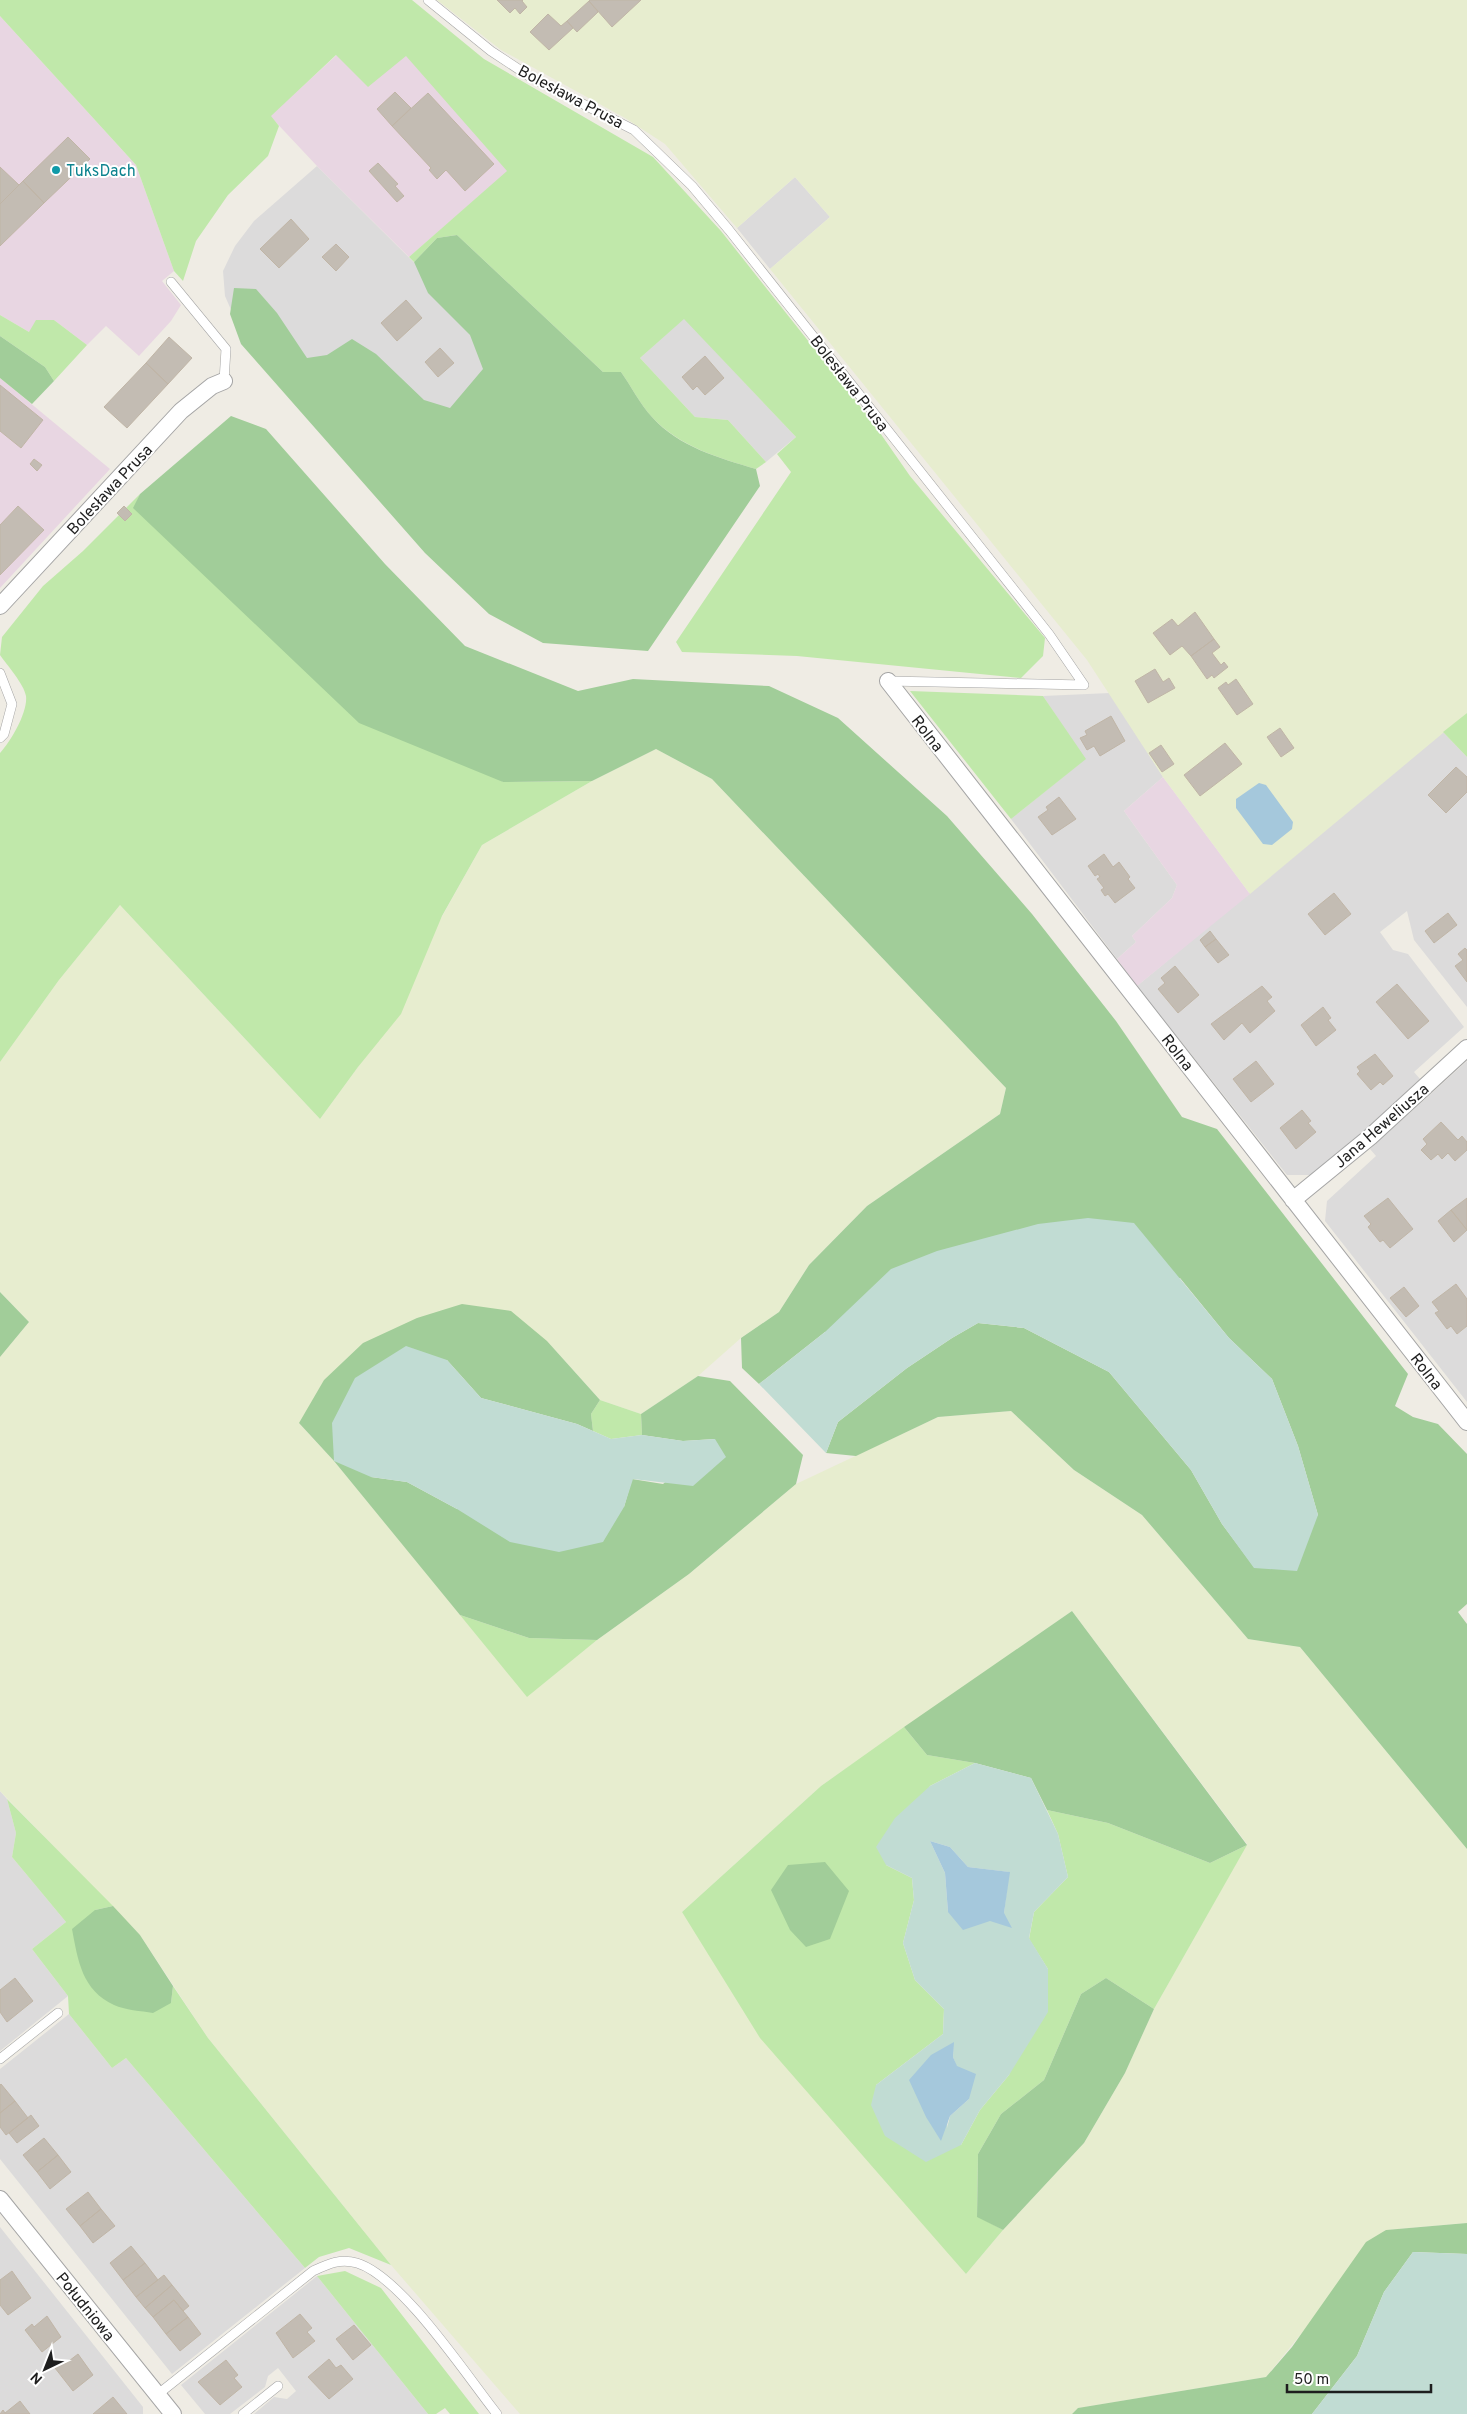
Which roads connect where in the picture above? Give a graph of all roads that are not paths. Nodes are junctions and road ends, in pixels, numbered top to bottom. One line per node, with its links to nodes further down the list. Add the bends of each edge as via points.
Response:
1 (428, 0): 6 (lane, Bolesława Prusa, via 491,51 532,78 634,130 681,174 1042,626 1084,685)
2 (171, 282): 3 (lane, via 226,349)
3 (224, 381): 4 (street, Bolesława Prusa, via 212,386 181,411)
4 (0, 606)
5 (0, 673): 7 (lane, via 12,704)
6 (888, 681): 9 (street, Rolna)
7 (0, 738)
8 (1467, 1048): 9 (street, Jana Heweliusza, via 1370,1137)
9 (1293, 1200): 10 (street, Rolna)
10 (1467, 1422)
11 (58, 2013): 12 (lane)
12 (0, 2060)
13 (0, 2198): 15 (street, Południowa)
14 (278, 2386): 17 (lane)
15 (157, 2395): 16 (street, Południowa); 18 (lane, via 313,2271 333,2261 357,2263 410,2302)
16 (172, 2414)
17 (243, 2414)
18 (497, 2414)

